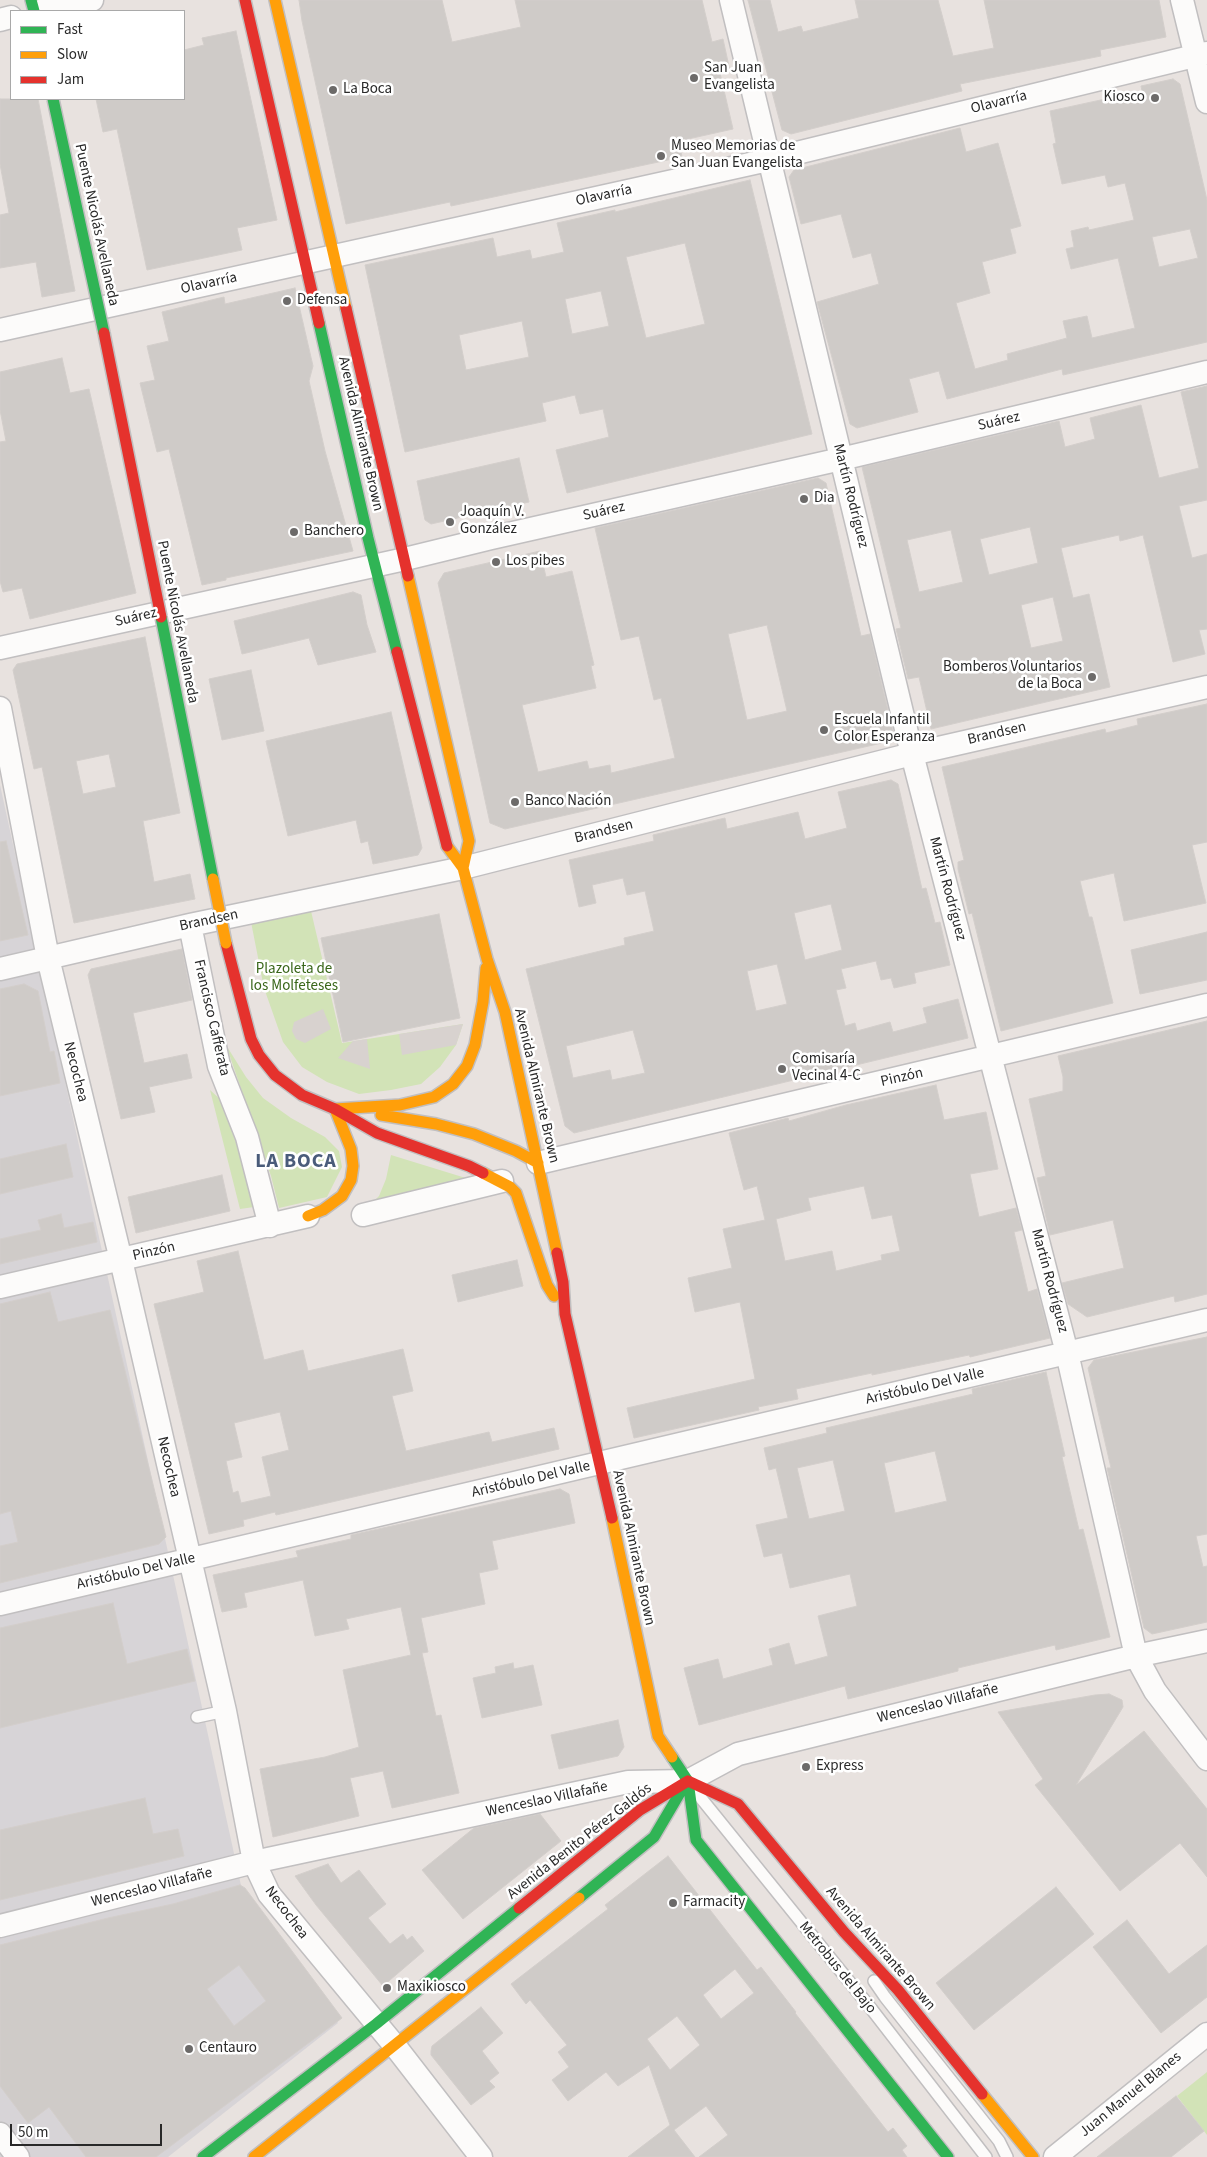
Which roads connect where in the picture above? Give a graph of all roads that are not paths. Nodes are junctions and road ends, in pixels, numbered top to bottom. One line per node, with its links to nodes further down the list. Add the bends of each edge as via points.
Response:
1 (92, 0): 6 (street)
2 (245, 0): 12 (main road, Avenida Almirante Brown)
3 (276, 0): 11 (main road, Avenida Almirante Brown)
4 (731, 0): 10 (street, Martín Rodríguez)
5 (1182, 0): 7 (street)
6 (45, 10)
7 (1201, 54): 9 (street); 10 (street, Olavarría)
8 (53, 100): 29 (main road, Puente Nicolás Avellaneda, bridge, via 226,943 244,1017 259,1054 285,1084 311,1100)
9 (1207, 102)
10 (768, 160): 11 (street, Olavarría); 15 (street, Martín Rodríguez)
11 (335, 255): 12 (street, Olavarría); 16 (main road, Avenida Almirante Brown)
12 (306, 263): 13 (street, Olavarría); 17 (main road, Avenida Almirante Brown)
13 (0, 330)
14 (1207, 372): 15 (street, Suárez)
15 (841, 459): 16 (street, Suárez); 21 (street, Martín Rodríguez)
16 (405, 559): 17 (street, Suárez); 22 (main road, Avenida Almirante Brown, via 469,841)
17 (376, 565): 18 (street, Suárez); 22 (main road, Avenida Almirante Brown, via 447,848)
18 (0, 648)
19 (1207, 687): 21 (street, Brandsen)
20 (0, 708): 24 (street, Necochea)
21 (912, 754): 22 (street, Brandsen); 28 (street, Martín Rodríguez)
22 (463, 868): 23 (street, Brandsen); 25 (main road, Avenida Almirante Brown)
23 (190, 925): 24 (street, Brandsen); 34 (street, Francisco Cafferata, via 219,1066 247,1137)
24 (48, 958): 26 (street, Brandsen); 35 (street, Necochea)
25 (487, 959): 29 (main road, via 475,1045 467,1066 453,1084 434,1097 400,1105); 30 (main road, Avenida Almirante Brown, via 505,1012)
26 (0, 969)
27 (1207, 1005): 28 (street, Pinzón)
28 (991, 1057): 30 (street, Pinzón); 39 (street, Martín Rodríguez)
29 (335, 1109): 30 (main road, Puente Nicolás Avellaneda, via 399,1117 474,1134); 31 (main road, Puente Nicolás Avellaneda, via 377,1133); 33 (main road, via 351,1149 351,1180 336,1202)
30 (538, 1163): 37 (main road, Avenida Almirante Brown, via 563,1282)
31 (502, 1181): 32 (street); 37 (main road, Avenida Almirante Brown, via 516,1193 547,1285)
32 (363, 1215)
33 (308, 1216): 34 (street, Pinzón)
34 (270, 1226): 35 (street, Pinzón)
35 (121, 1260): 36 (street, Pinzón); 41 (street, Necochea)
36 (0, 1288)
37 (565, 1314): 40 (main road, Avenida Almirante Brown)
38 (1207, 1320): 39 (street, Aristóbulo Del Valle)
39 (1067, 1353): 40 (street, Aristóbulo Del Valle); 44 (street, Martín Rodríguez)
40 (600, 1464): 41 (street, Aristóbulo Del Valle); 48 (main road, Avenida Almirante Brown, via 658,1736)
41 (189, 1559): 42 (street, Aristóbulo Del Valle); 45 (street, Necochea)
42 (0, 1604)
43 (1207, 1641): 44 (street, Wenceslao Villafañe)
44 (1136, 1656): 47 (street, Martín Rodríguez, via 1155,1691); 48 (street, Wenceslao Villafañe, via 738,1754)
45 (225, 1710): 46 (lane); 49 (street, Necochea)
46 (197, 1717)
47 (1207, 1759)
48 (688, 1781): 49 (street, Wenceslao Villafañe, via 628,1782); 51 (main road, Avenida Almirante Brown, via 738,1804); 52 (main road, Avenida Benito Pérez Galdós, via 640,1810); 54 (main road, Avenida Benito Pérez Galdós, via 654,1837); 60 (main road, Avenida Almirante Brown, via 696,1840); 61 (lane, Metrobus del Bajo)
49 (254, 1862): 50 (street, Wenceslao Villafañe); 52 (street, Necochea, via 269,1894)
50 (0, 1926)
51 (844, 1932): 62 (lane, Metrobus del Bajo, via 885,1997 999,2141); 63 (main road, Avenida Almirante Brown, via 898,1990)
52 (376, 2024): 54 (street, Necochea); 57 (main road, Avenida Benito Pérez Galdós)
53 (1207, 2034): 64 (street, Juan Manuel Blanes)
54 (395, 2046): 58 (main road, Avenida Benito Pérez Galdós); 59 (street, Necochea)
55 (0, 2134): 56 (street)
56 (18, 2157)
57 (203, 2157)
58 (254, 2157)
59 (481, 2157)
60 (948, 2157)
61 (986, 2157)
62 (1006, 2157)
63 (1033, 2157)
64 (1055, 2157)

